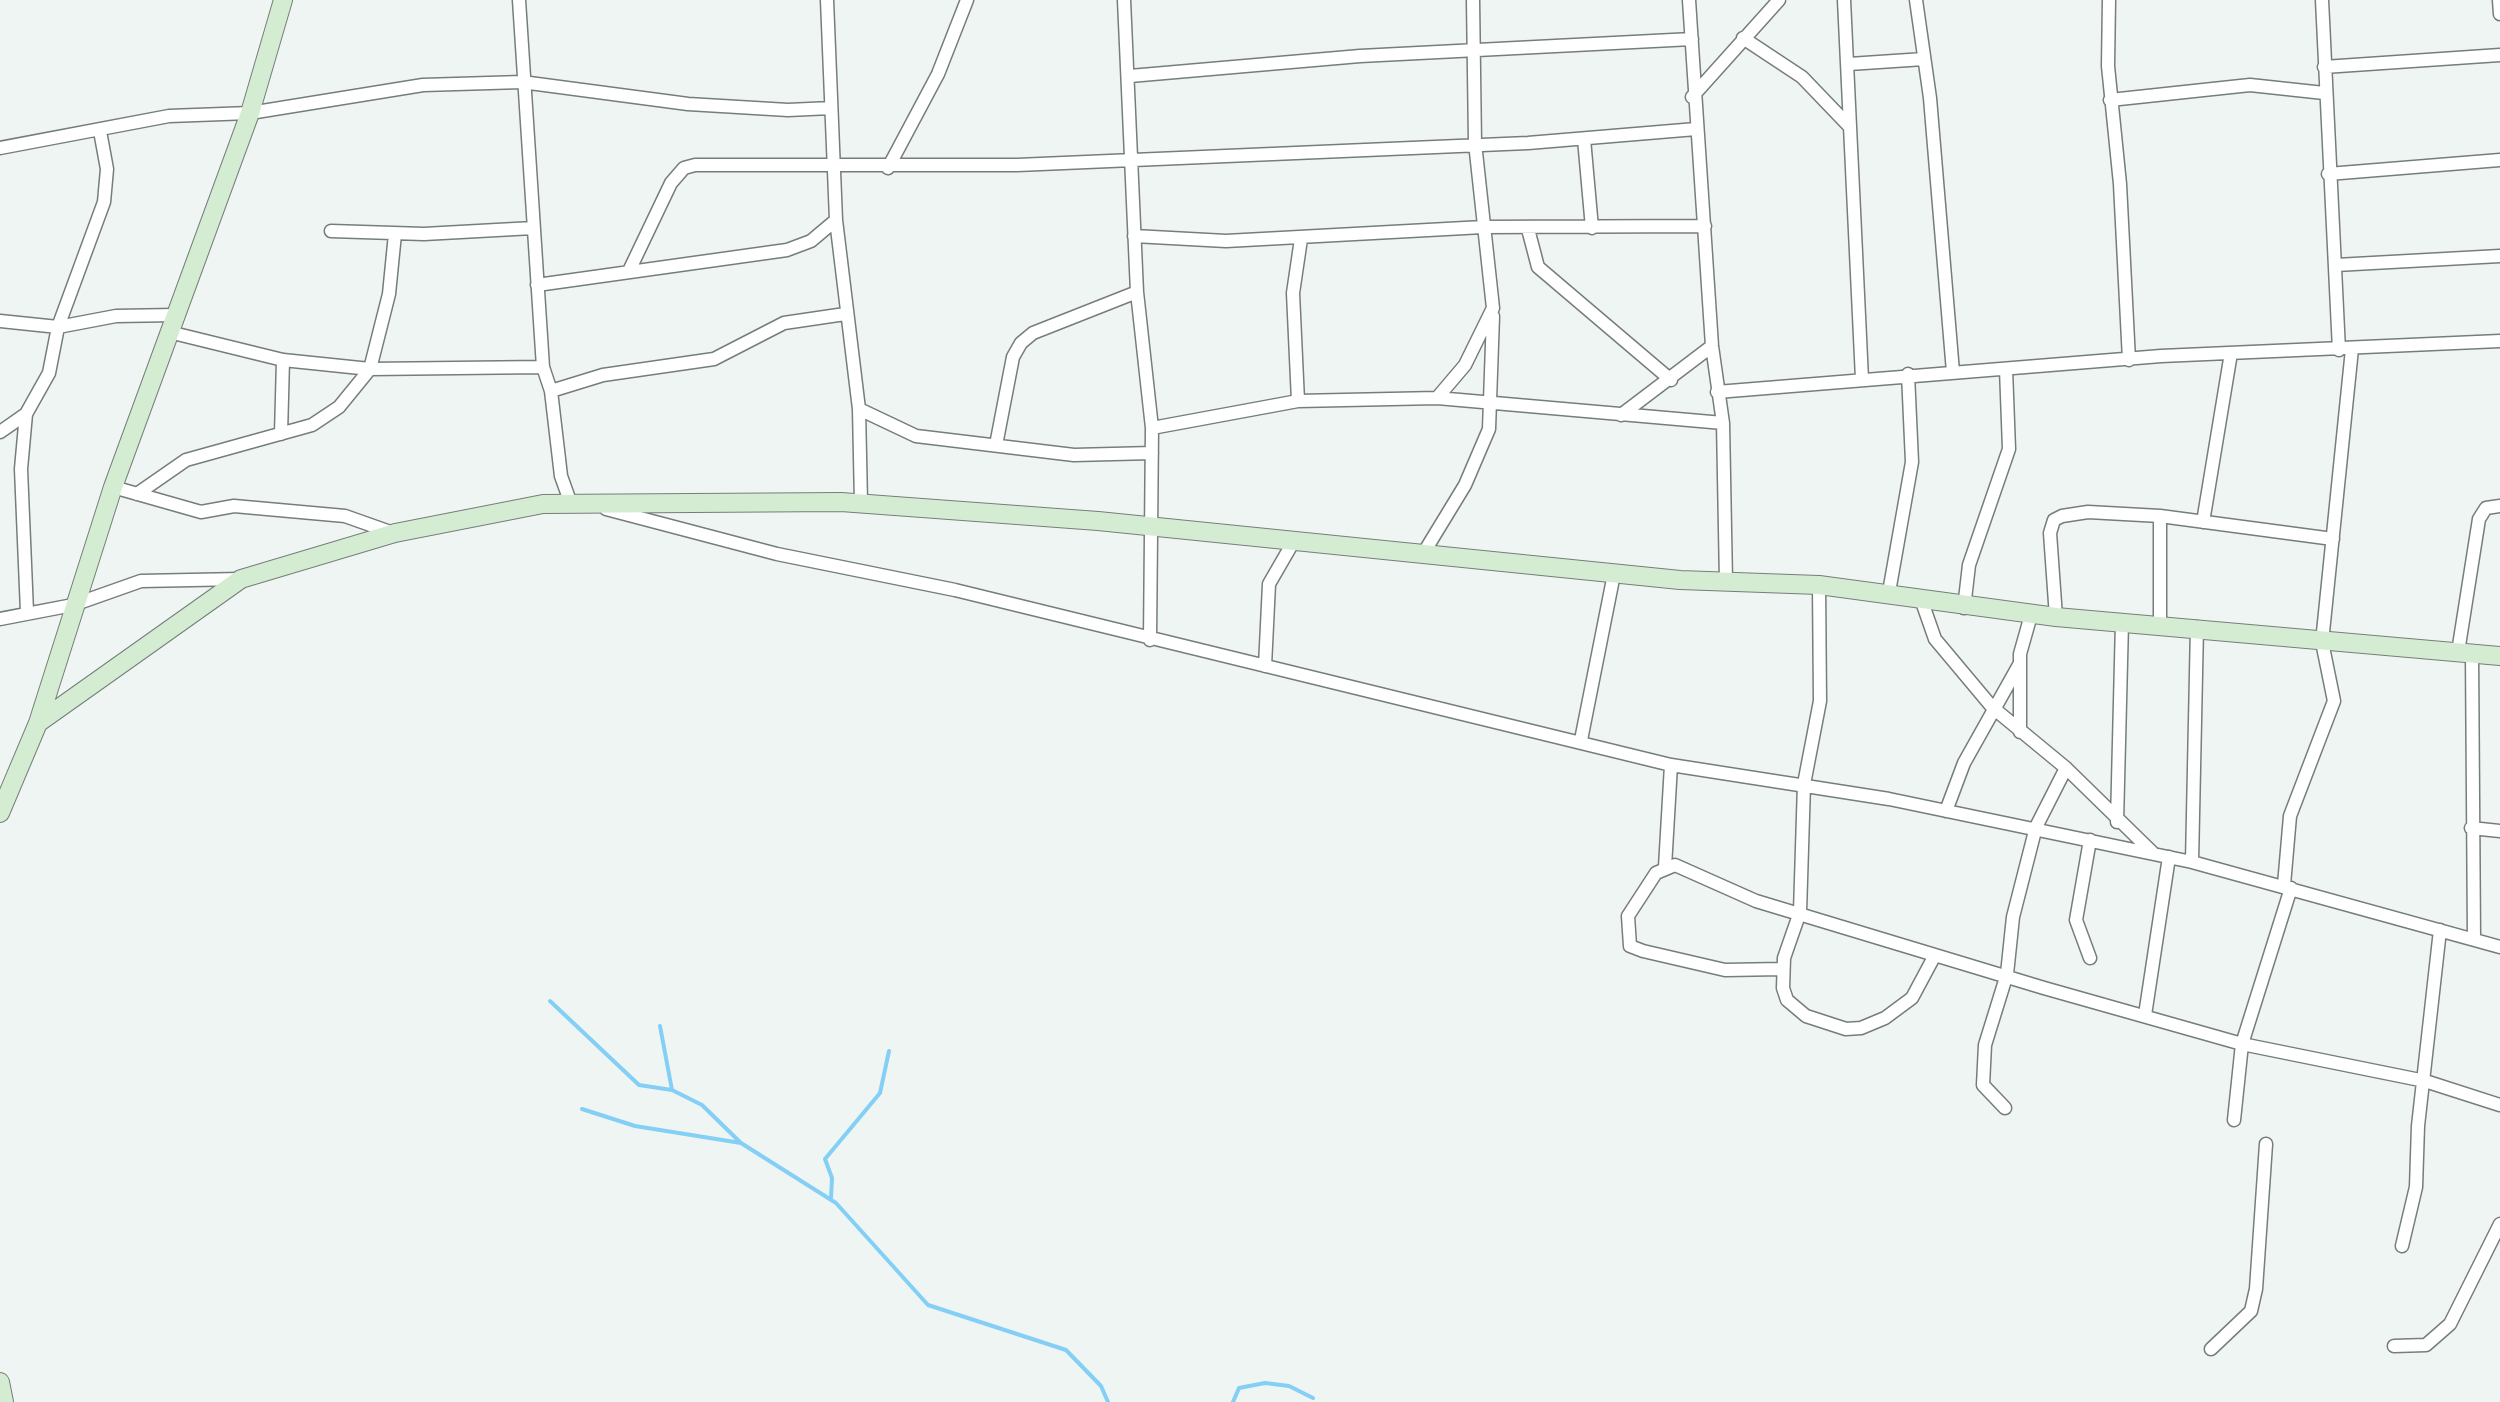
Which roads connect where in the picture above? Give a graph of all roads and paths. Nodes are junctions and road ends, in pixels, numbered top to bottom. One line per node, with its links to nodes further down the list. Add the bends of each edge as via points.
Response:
1 (282, 0): 28 (street)
2 (519, 0): 23 (street)
3 (827, 0): 27 (street)
4 (967, 0): 38 (street, via 938,74)
5 (1124, 0): 22 (street)
6 (1473, 0): 17 (street)
7 (1689, 0): 16 (street)
8 (1779, 0): 15 (street)
9 (1844, 0): 20 (street)
10 (1916, 0): 19 (street)
11 (2109, 0): 26 (street)
12 (2322, 0): 21 (street)
13 (2499, 0): 14 (street)
14 (2500, 14)
15 (1744, 38): 25 (street); 29 (street, via 1802,76)
16 (1692, 39): 17 (street); 25 (street)
17 (1473, 54): 22 (street, via 1360,56); 33 (street)
18 (2500, 56): 21 (street)
19 (1924, 59): 20 (street); 69 (street)
20 (1849, 64): 29 (street)
21 (2324, 67): 24 (street)
22 (1130, 76): 35 (street)
23 (522, 82): 27 (street, via 688,104); 28 (street, via 372,90); 43 (street)
24 (2324, 93): 26 (street, via 2250,85); 39 (street)
25 (1692, 97): 30 (street)
26 (2110, 100): 65 (street)
27 (831, 108): 37 (street)
28 (250, 113): 31 (street, via 168,116); 58 (street)
29 (1850, 127): 71 (street)
30 (1696, 129): 32 (street); 41 (street)
31 (100, 130): 34 (street); 59 (street, via 106,192)
32 (1584, 139): 33 (street); 44 (street)
33 (1474, 143): 35 (street); 42 (street)
34 (0, 148)
35 (1131, 160): 38 (street); 48 (street)
36 (2500, 160): 39 (street)
37 (836, 166): 38 (street); 40 (street); 52 (street, via 684,168)
38 (888, 168)
39 (2328, 174): 51 (street)
40 (836, 220): 52 (street, via 787,250); 56 (street)
41 (1705, 226): 44 (street); 61 (street)
42 (1483, 227): 45 (street); 49 (street); 55 (street)
43 (533, 228): 47 (street); 53 (street)
44 (1592, 228): 45 (street)
45 (1528, 229): 72 (street, via 1538,267)
46 (331, 232): 47 (street)
47 (395, 234): 67 (street, via 391,284)
48 (1134, 236): 49 (street); 54 (street)
49 (1301, 239): 76 (street, via 1293,294)
50 (2500, 256): 51 (street)
51 (2336, 265): 62 (street)
52 (628, 271): 53 (street)
53 (537, 285): 66 (street)
54 (1136, 292): 82 (street); 85 (street, via 1022,343)
55 (1493, 308): 75 (street, via 1476,348); 77 (street)
56 (845, 314): 73 (street, via 784,323 714,359 603,375); 78 (street)
57 (0, 321): 59 (street)
58 (172, 324): 59 (street, via 116,316); 64 (street); 88 (street)
59 (58, 327): 79 (street, via 49,372)
60 (2500, 341): 62 (street)
61 (1712, 346): 72 (street); 74 (street)
62 (2345, 349): 63 (street); 100 (street)
63 (2231, 352): 65 (street); 96 (street)
64 (283, 360): 67 (street); 84 (street)
65 (2129, 360): 68 (street)
66 (542, 366): 67 (street); 73 (street)
67 (370, 369): 84 (street, via 330,414)
68 (2006, 369): 69 (street); 109 (street, via 2009,450 1969,565)
69 (1953, 372): 70 (street)
70 (1908, 374): 71 (street); 106 (street, via 1912,462)
71 (1862, 379): 74 (street)
72 (1671, 380): 80 (street)
73 (551, 391): 87 (street)
74 (1717, 392): 81 (street)
75 (1438, 398): 76 (street); 77 (street)
76 (1298, 400): 82 (street)
77 (1492, 402): 80 (street); 101 (street, via 1489,429 1465,485)
78 (858, 410): 85 (street, via 916,436); 90 (street)
79 (26, 414): 83 (street); 110 (street, via 21,468)
80 (1622, 415): 81 (street)
81 (1723, 423): 104 (street)
82 (1152, 428): 86 (street)
83 (0, 432)
84 (281, 434): 89 (street, via 186,460)
85 (996, 444): 86 (street, via 1074,455)
86 (1152, 453): 97 (street)
87 (560, 476): 91 (street); 92 (street)
88 (113, 487): 89 (street); 108 (street)
89 (136, 494): 98 (street, via 200,512 234,506 345,516)
90 (861, 503): 93 (street); 97 (street)
91 (543, 504): 92 (street); 98 (street)
92 (572, 504): 93 (street)
93 (594, 505): 117 (street)
94 (2500, 506): 119 (street, via 2486,508 2479,519)
95 (2160, 516): 96 (street); 112 (street, via 2088,512 2054,520); 115 (street)
96 (2202, 522): 100 (street)
97 (1148, 526): 99 (street); 117 (street)
98 (395, 533): 103 (street)
99 (1295, 540): 101 (street); 122 (street, via 1268,584)
100 (2333, 540): 118 (street)
101 (1423, 554): 102 (street)
102 (1614, 574): 104 (street); 126 (street)
103 (241, 579): 108 (street, via 140,581); 124 (street)
104 (1726, 582): 105 (street)
105 (1819, 585): 106 (street); 129 (street, via 1820,701)
106 (1888, 592): 107 (street)
107 (1921, 599): 109 (street); 123 (street, via 1935,639)
108 (72, 605): 110 (street); 124 (street)
109 (1964, 608): 111 (street)
110 (27, 612): 113 (street)
111 (2031, 614): 112 (street); 121 (street)
112 (2056, 618): 114 (street)
113 (0, 619)
114 (2122, 622): 115 (street); 132 (street)
115 (2160, 625): 116 (street)
116 (2196, 627): 118 (street); 138 (street)
117 (1150, 640): 122 (street)
118 (2322, 642): 119 (street); 140 (street, via 2334,701 2290,816)
119 (2465, 653): 120 (street); 134 (street)
120 (2500, 656)
121 (2019, 664): 123 (street); 125 (street)
122 (1265, 666): 126 (street)
123 (1992, 707): 125 (street); 130 (street)
124 (38, 723): 131 (street)
125 (2020, 732): 128 (street)
126 (1581, 740): 127 (street)
127 (1670, 765): 129 (street); 139 (street)
128 (2066, 768): 132 (street); 133 (street)
129 (1804, 784): 130 (street); 141 (street)
130 (1946, 811): 133 (street)
131 (0, 814)
132 (2117, 822): 137 (street)
133 (2036, 827): 136 (street); 148 (street, via 2013,917)
134 (2471, 828): 135 (street); 143 (street)
135 (2500, 830)
136 (2090, 840): 137 (street); 146 (street, via 2076,920)
137 (2162, 856): 138 (street); 149 (street)
138 (2192, 862): 140 (street)
139 (1665, 866): 141 (street, via 1684,867 1756,901); 147 (street, via 1628,916 1630,946 1726,970)
140 (2288, 887): 142 (street); 150 (street)
141 (1800, 912): 145 (street); 147 (street)
142 (2440, 930): 143 (street); 151 (street)
143 (2474, 939): 144 (street)
144 (2500, 947)
145 (1935, 956): 147 (street, via 1912,998 1861,1028 1806,1016 1787,1000); 148 (street)
146 (2090, 958)
147 (1782, 969)
148 (2007, 974): 149 (street); 153 (street, via 1983,1058 1983,1085)
149 (2145, 1015): 150 (street)
150 (2242, 1044): 151 (street); 154 (street)
151 (2425, 1081): 152 (street); 157 (street, via 2416,1187)
152 (2500, 1105)
153 (2006, 1108)
154 (2234, 1120)
155 (2266, 1144): 159 (street, via 2251,1311)
156 (2500, 1224): 158 (street, via 2450,1324 2426,1345)
157 (2402, 1246)
158 (2394, 1346)
159 (2211, 1349)
160 (0, 1382): 161 (street)
161 (4, 1402)

